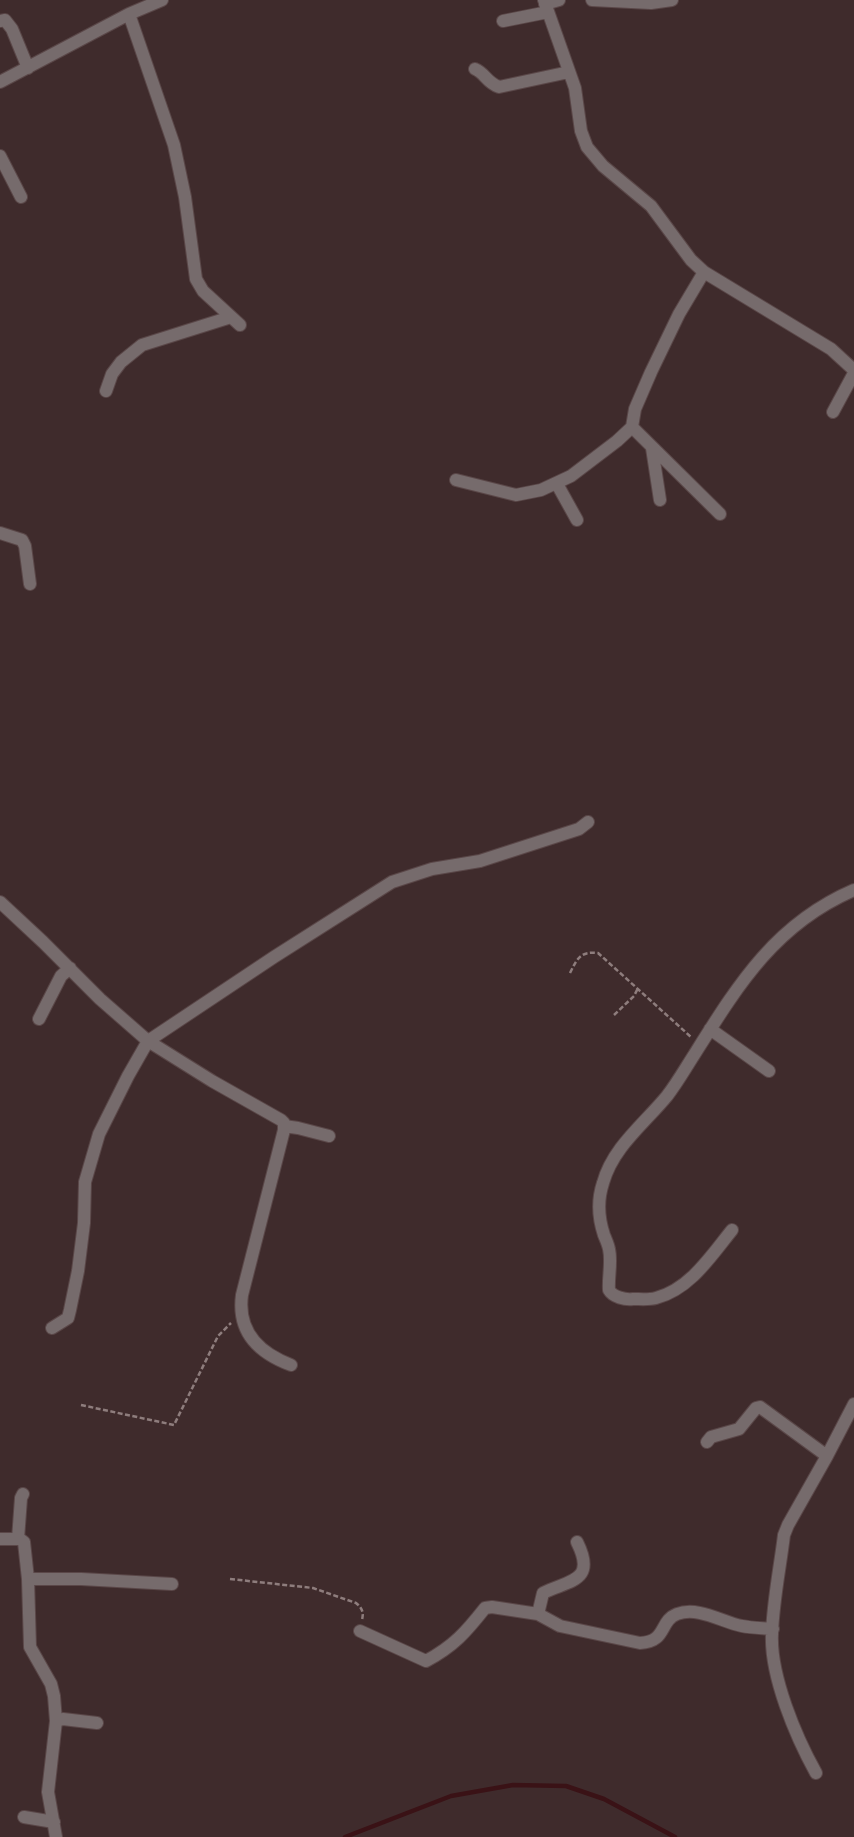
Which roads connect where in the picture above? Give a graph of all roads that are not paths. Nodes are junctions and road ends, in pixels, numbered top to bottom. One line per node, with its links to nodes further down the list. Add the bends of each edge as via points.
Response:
1 (162, 0): 6 (street)
2 (559, 0): 5 (street)
3 (592, 0): 4 (street, via 651,3)
4 (672, 0)
5 (546, 5): 8 (street); 11 (street)
6 (129, 14): 9 (street); 17 (street, via 174,144 196,279 203,291 236,321 142,345 116,368)
7 (0, 21): 9 (street, via 5,20 12,29)
8 (503, 21)
9 (28, 68): 12 (street)
10 (475, 69): 11 (street, via 499,87)
11 (569, 72): 15 (street, via 575,88 581,131 588,147 603,166 651,206 691,260)
12 (0, 82)
13 (0, 156): 14 (street)
14 (21, 197)
15 (704, 272): 16 (street, via 830,349); 19 (street, via 651,372)
16 (854, 371): 18 (street)
17 (106, 391)
18 (833, 412)
19 (632, 428): 20 (street); 22 (street)
20 (652, 448): 23 (street); 24 (street)
21 (456, 480): 22 (street, via 516,495)
22 (557, 484): 25 (street)
23 (660, 500)
24 (720, 514)
25 (577, 520)
26 (0, 533): 27 (street, via 22,540)
27 (30, 584)
28 (588, 822): 34 (street, via 579,829 480,861 432,869 392,882)
29 (854, 890): 33 (street, via 819,907 792,926 747,975)
30 (0, 902): 31 (street)
31 (70, 968): 32 (street, via 61,976); 34 (street)
32 (39, 1019)
33 (710, 1029): 35 (street); 38 (street, via 666,1097 616,1153 608,1168 598,1208 610,1250 609,1290 613,1295 628,1300 669,1294 684,1285 705,1264)
34 (148, 1041): 36 (street, via 281,1120); 39 (street, via 99,1134 85,1182 78,1271 70,1310 68,1318)
35 (769, 1071)
36 (284, 1126): 37 (street); 40 (street, via 242,1295 241,1314 248,1333 261,1349)
37 (329, 1136)
38 (732, 1230)
39 (52, 1328)
40 (291, 1365)
41 (854, 1404): 43 (street)
42 (707, 1442): 43 (street, via 739,1429 760,1407)
43 (827, 1456): 51 (street, via 784,1535)
44 (23, 1494): 46 (street)
45 (0, 1539): 46 (street)
46 (18, 1539): 48 (street, via 24,1542 26,1549)
47 (576, 1542): 50 (street, via 582,1553 580,1574 566,1585 543,1593)
48 (28, 1579): 49 (street); 53 (street, via 30,1648 51,1684)
49 (172, 1584)
50 (538, 1614): 51 (street, via 560,1626 640,1643 655,1640 670,1619 684,1613 705,1615 744,1627); 52 (street, via 485,1608 463,1635 426,1661)
51 (773, 1629): 55 (street, via 774,1665 784,1701)
52 (360, 1631)
53 (56, 1721): 54 (street); 57 (street, via 48,1792)
54 (97, 1722)
55 (816, 1773)
56 (24, 1817): 57 (street)
57 (54, 1822): 58 (street)
58 (56, 1837)

